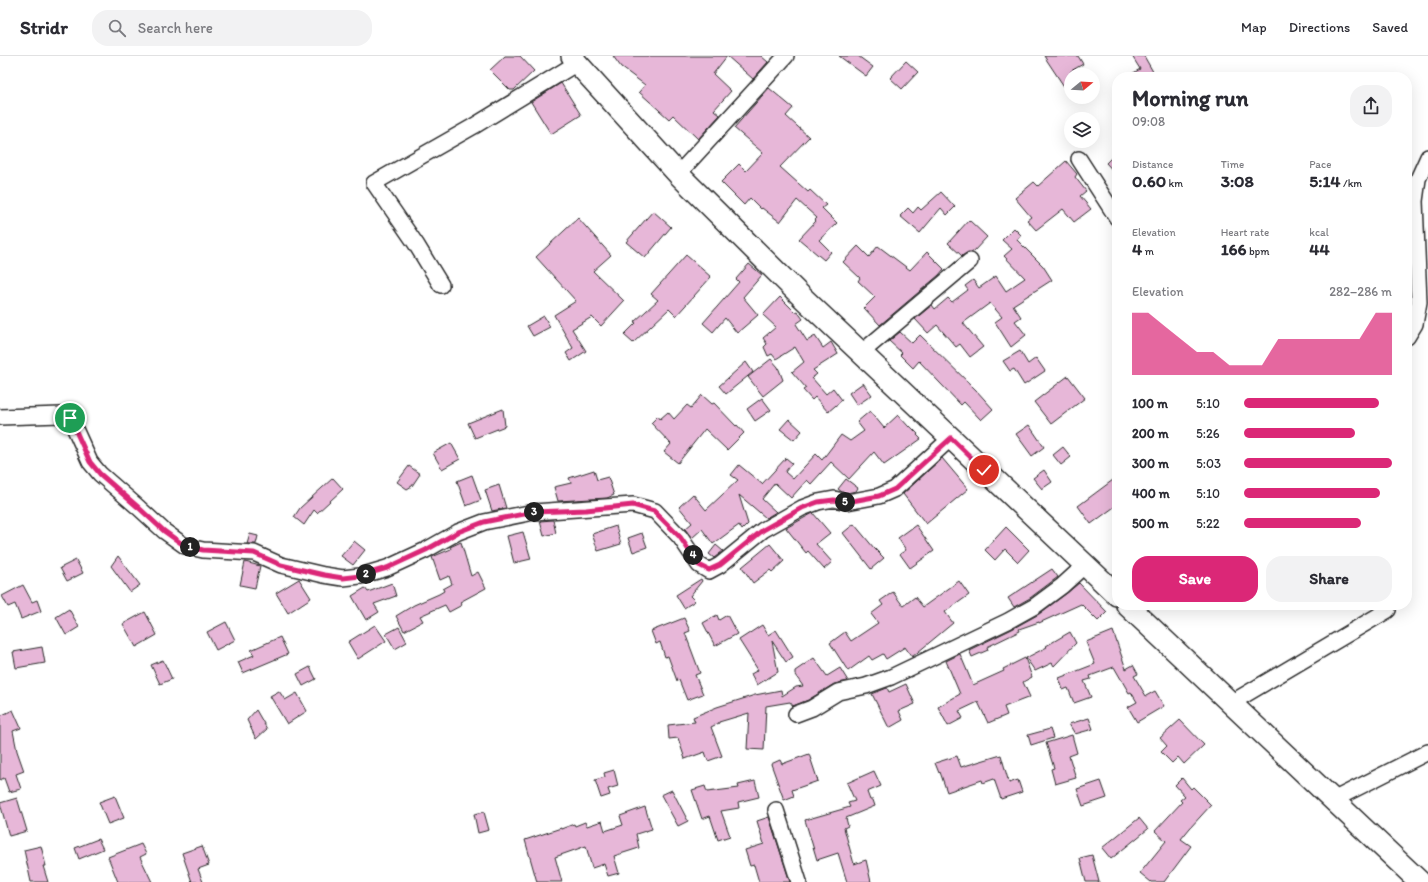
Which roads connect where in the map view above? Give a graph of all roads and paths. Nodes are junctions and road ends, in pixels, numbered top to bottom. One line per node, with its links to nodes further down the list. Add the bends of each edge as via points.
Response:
1 (786, 56): 5 (street)
2 (574, 60): 5 (main road); 8 (street, via 474,126 374,183)
3 (1428, 157): 9 (street, via 1418,179 1415,201 1419,302)
4 (1079, 159): 6 (street)
5 (678, 174): 10 (main road)
6 (1112, 210)
7 (970, 261): 10 (street)
8 (441, 285)
9 (1412, 329)
10 (861, 353): 12 (main road)
11 (0, 416): 12 (street, via 61,415 70,418 90,462 100,474 164,531 185,546 203,550 254,553 281,565 343,578 387,568 458,532 484,522 534,512 633,505 654,511 680,537 699,565 709,570 720,565 763,530 802,508 829,500 847,502 879,496 895,489)
12 (951, 438): 13 (main road)
13 (1085, 565): 14 (main road); 18 (street, via 1062,586 1008,621 891,677 838,692 812,708)
14 (1112, 590)
15 (1132, 610): 17 (main road)
16 (1388, 610): 17 (street)
17 (1231, 703): 20 (main road)
18 (796, 714)
19 (1428, 752): 20 (street)
20 (1333, 800): 23 (main road)
21 (776, 810): 22 (street)
22 (799, 882)
23 (1420, 882)

